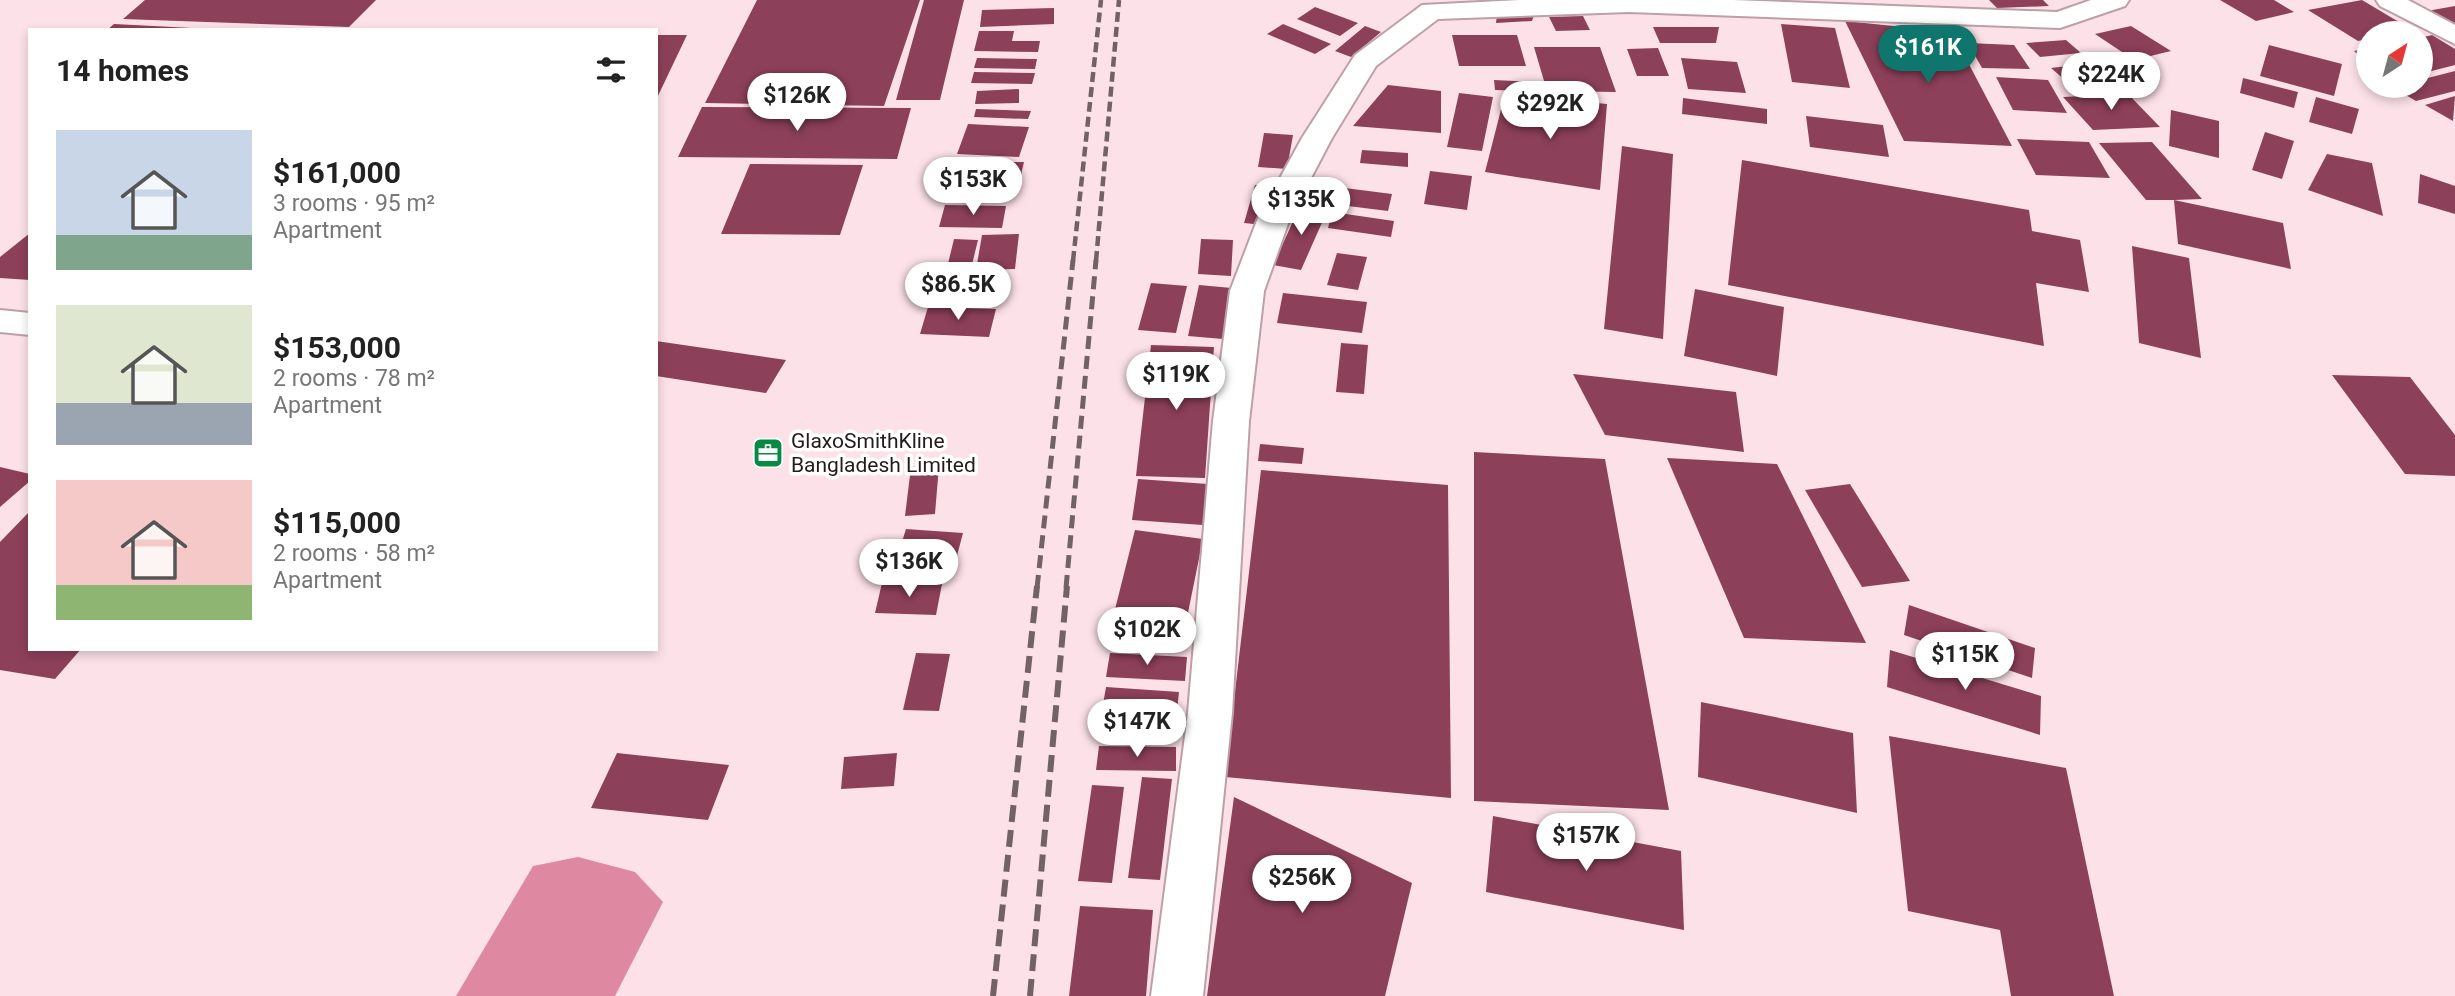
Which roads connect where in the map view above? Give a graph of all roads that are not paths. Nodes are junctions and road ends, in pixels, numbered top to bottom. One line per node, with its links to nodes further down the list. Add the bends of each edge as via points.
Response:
1 (2116, 0): 6 (street, via 2060,20 1629,4 1431,11 1365,61 1274,218 1247,291 1231,421 1210,713)
2 (2389, 0): 3 (street)
3 (2455, 36)
4 (0, 321): 5 (street)
5 (28, 324)
6 (1177, 996)

